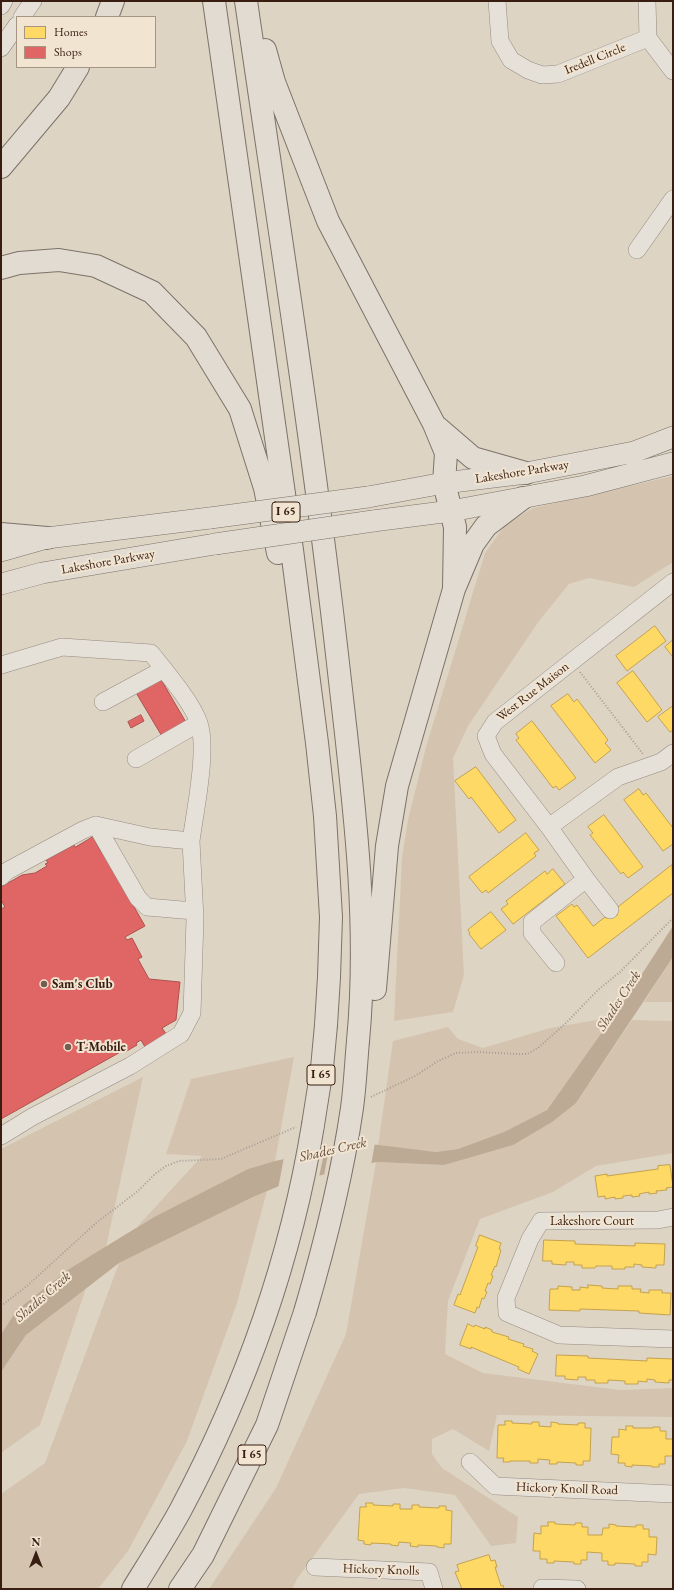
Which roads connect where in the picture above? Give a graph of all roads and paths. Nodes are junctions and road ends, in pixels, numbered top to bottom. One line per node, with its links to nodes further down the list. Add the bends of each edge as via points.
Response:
1 (4, 1): 9 (street)
2 (33, 1): 10 (street)
3 (114, 1): 11 (highway)
4 (214, 1): 37 (highway, I 65)
5 (246, 1): 53 (highway, I 65, via 326,558 357,836)
6 (252, 1): 21 (highway, via 274,82 328,221)
7 (497, 1): 13 (street, Iredell Circle, via 500,41 511,60 542,75 558,74)
8 (647, 1): 13 (street)
9 (1, 6)
10 (23, 16)
11 (107, 16)
12 (16, 26): 14 (street)
13 (648, 38): 16 (street)
14 (1, 48)
15 (77, 68): 17 (highway, via 59,98)
16 (673, 70)
17 (1, 167)
18 (673, 199): 19 (street)
19 (637, 250)
20 (1, 268): 37 (highway, via 19,262 59,260 96,266 152,292 196,337 240,410 265,488)
21 (434, 424): 24 (highway, via 473,458); 25 (highway, via 446,454)
22 (673, 437): 24 (main road, Lakeshore Parkway, via 634,452)
23 (673, 463): 26 (main road, Lakeshore Parkway, via 584,486)
24 (526, 473): 25 (main road, Lakeshore Parkway)
25 (444, 483): 27 (highway); 29 (main road, Lakeshore Parkway, bridge, via 368,497)
26 (523, 498): 27 (main road, Lakeshore Parkway); 33 (highway, via 486,526 473,544)
27 (450, 511): 32 (main road, Lakeshore Parkway, bridge, via 215,544 42,573); 33 (highway, via 455,527)
28 (1, 534): 29 (highway)
29 (47, 538): 30 (main road)
30 (1, 550)
31 (673, 582): 34 (street, West Rue Maison)
32 (1, 584)
33 (454, 589): 53 (highway, via 397,786)
34 (572, 661): 42 (path); 44 (street, West Rue Maison, via 495,722 486,736 493,754)
35 (1, 665): 36 (street, via 62,647 150,653)
36 (164, 669): 38 (street); 39 (street, via 192,708)
37 (309, 685): 61 (highway, I 65, bridge, via 321,772 331,925 322,1068 304,1172 279,1272 244,1372 198,1477)
38 (103, 702)
39 (199, 723): 41 (street); 45 (street, via 202,739 201,770)
40 (673, 753): 42 (street)
41 (136, 759)
42 (652, 765): 44 (street, via 618,777)
43 (96, 825): 45 (street, via 150,837); 46 (street); 49 (street, via 138,898 147,907)
44 (549, 827): 47 (street, West Rue Maison)
45 (191, 841): 49 (street)
46 (1, 877)
47 (586, 879): 48 (street, West Rue Maison); 52 (street, via 532,922 532,933)
48 (610, 910)
49 (194, 911): 54 (street, via 192,1013 181,1034 130,1066)
50 (673, 918): 51 (path)
51 (654, 936)
52 (556, 963)
53 (367, 1010): 62 (highway, I 65, bridge, via 358,1041 352,1106 338,1185 324,1251 305,1312 267,1425 203,1555)
54 (1, 1136)
55 (673, 1217): 56 (street, Lakeshore Court, via 658,1220 541,1221 530,1239 506,1298 506,1313 559,1335)
56 (673, 1339)
57 (470, 1462): 58 (street, Hickory Knoll Road, via 495,1486)
58 (673, 1494)
59 (315, 1567): 63 (street, Hickory Knolls, via 429,1572)
60 (542, 1588): 64 (street)
61 (133, 1589)
62 (180, 1589)
63 (434, 1589)
64 (577, 1589)

